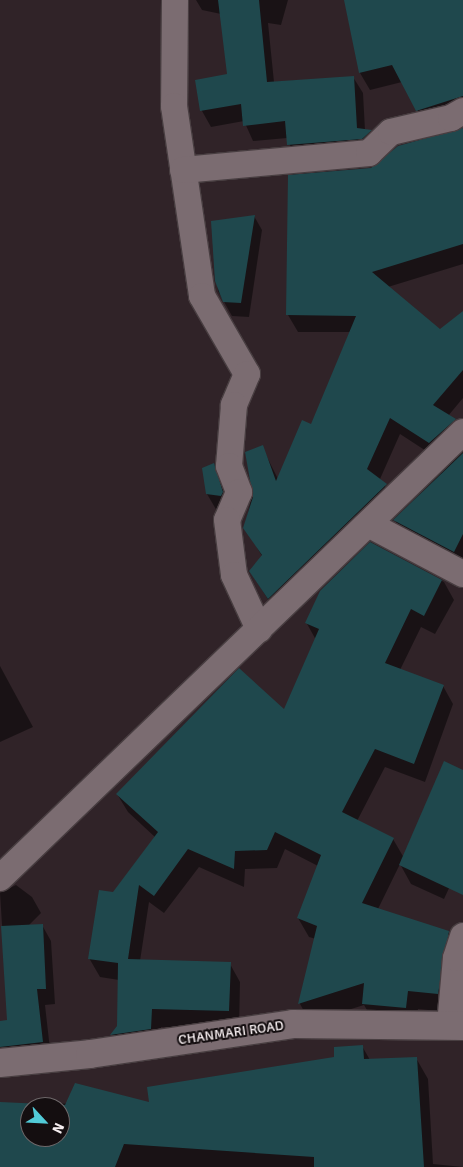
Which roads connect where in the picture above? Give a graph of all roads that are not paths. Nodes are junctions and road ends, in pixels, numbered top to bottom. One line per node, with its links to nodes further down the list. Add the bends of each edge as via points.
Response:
1 (174, 0): 3 (street, via 174,106)
2 (463, 111): 3 (street, via 451,118 391,132 369,152)
3 (183, 170): 7 (street, via 202,296 247,374 234,405 229,466 239,492 227,520 234,575)
4 (463, 432): 5 (street)
5 (370, 525): 6 (street); 7 (street)
6 (463, 574)
7 (259, 629): 8 (street)
8 (0, 878)
9 (463, 936): 10 (street)
10 (456, 1026): 11 (street, CHANMARI ROAD, via 293,1024 90,1054)
11 (0, 1063)

